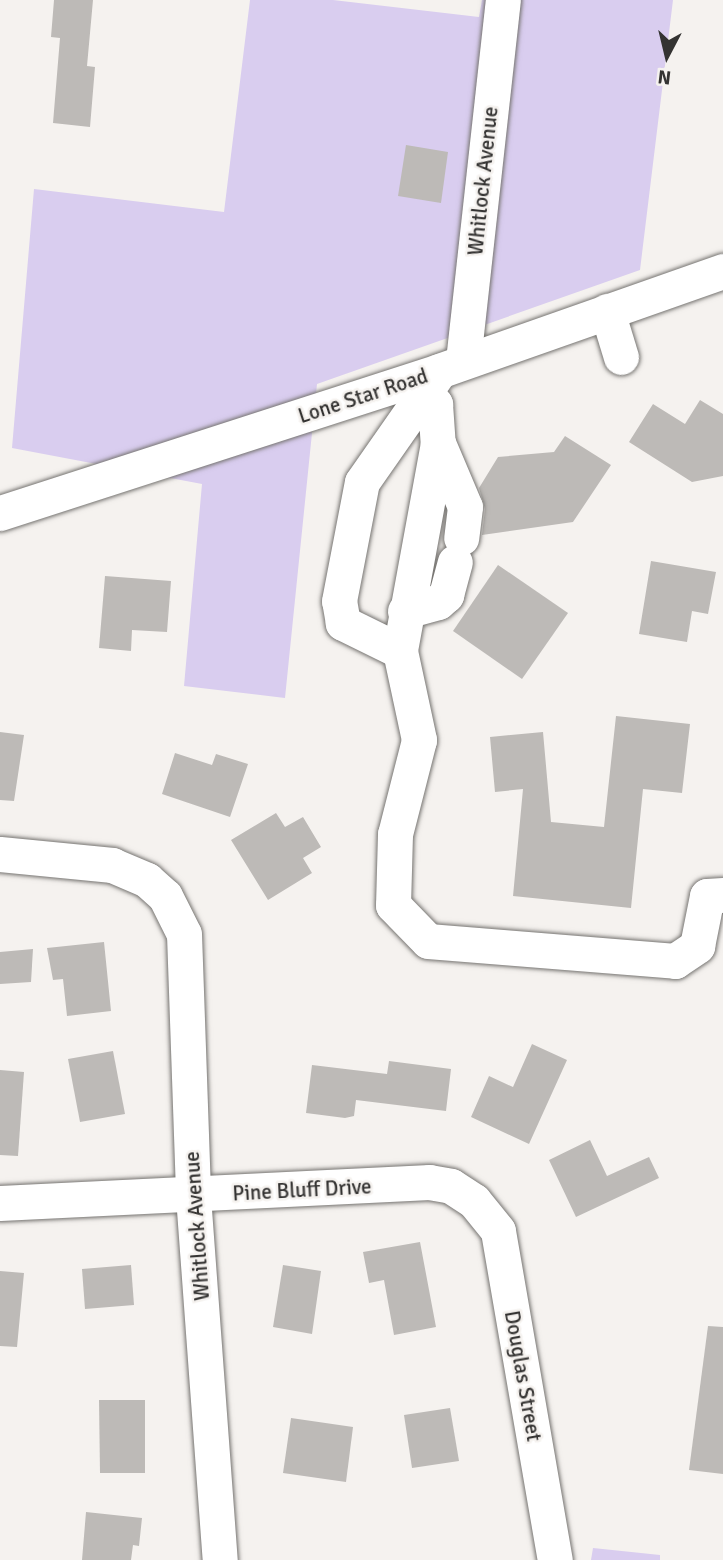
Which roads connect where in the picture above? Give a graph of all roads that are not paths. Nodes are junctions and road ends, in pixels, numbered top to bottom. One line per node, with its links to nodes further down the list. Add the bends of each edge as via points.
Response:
1 (503, 0): 5 (street, Whitlock Avenue)
2 (723, 271): 3 (street, Lone Star Road)
3 (607, 311): 4 (street); 5 (street, Lone Star Road)
4 (621, 357)
5 (440, 382): 6 (street, Whitlock Avenue); 7 (street, Lone Star Road); 9 (street, via 362,482 339,601 343,623)
6 (438, 443): 8 (street); 8 (street, via 465,507 458,550 446,594 438,602)
7 (0, 513)
8 (405, 611): 9 (street)
9 (400, 651): 11 (street, via 419,740 395,834 393,905 428,941 675,961 697,946)
10 (0, 854): 12 (street, Whitlock Avenue, via 112,865 147,880 165,896 184,934)
11 (715, 896)
12 (193, 1196): 13 (street, Pine Bluff Drive, via 429,1182 452,1186); 14 (street, Pine Bluff Drive); 15 (street, Whitlock Avenue)
13 (474, 1201): 16 (street, Douglas Street, via 498,1231)
14 (0, 1203)
15 (220, 1560)
16 (555, 1560)

